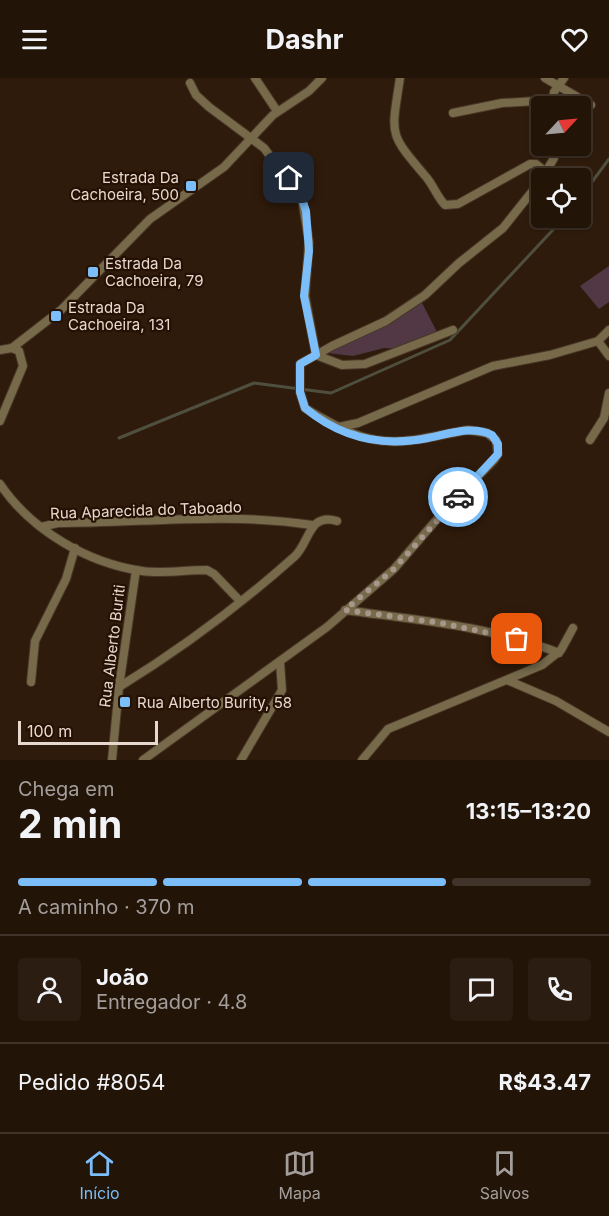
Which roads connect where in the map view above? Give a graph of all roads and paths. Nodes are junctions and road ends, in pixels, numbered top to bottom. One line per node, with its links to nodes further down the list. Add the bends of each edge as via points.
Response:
1 (255, 78): 11 (street)
2 (400, 78): 14 (street, via 393,130 400,146 445,205 458,204 530,164)
3 (545, 78): 7 (street)
4 (564, 78): 7 (street)
5 (320, 80): 11 (street, via 309,92)
6 (190, 82): 13 (street, via 196,95)
7 (557, 85): 8 (street); 9 (street)
8 (554, 96)
9 (576, 96)
10 (531, 104): 12 (street, via 488,105)
11 (277, 111): 13 (street)
12 (453, 113)
13 (251, 139): 19 (street, via 224,167 150,219 62,309); 21 (street, via 276,163 305,204 309,251 304,296)
14 (538, 168)
15 (531, 193): 21 (street, via 512,219 405,309)
16 (453, 330): 21 (street, via 365,364 342,365)
17 (609, 330): 18 (street)
18 (598, 341): 22 (street); 25 (street, via 503,363 358,423)
19 (12, 348): 20 (street); 24 (street, via 19,351 23,366)
20 (0, 350)
21 (316, 355): 25 (street, via 300,364 300,392 305,408)
22 (609, 356)
23 (609, 393): 26 (street, via 604,418)
24 (0, 421)
25 (339, 427): 34 (street, via 358,437 388,443 480,431 494,437 498,449 494,460 394,569)
26 (590, 440)
27 (0, 484): 30 (street, Rua Aparecida do Taboado)
28 (338, 521): 29 (street, Rua Aparecida do Taboado, via 324,519)
29 (312, 525): 30 (street, Rua Aparecida do Taboado, via 197,519 58,523); 33 (street, via 296,556)
30 (41, 527): 31 (street, Rua Alberto Buriti)
31 (75, 548): 32 (street, Rua Alberto Buriti); 39 (street, via 59,593 35,641)
32 (136, 570): 33 (street, via 207,570); 40 (street, Rua Alberto Buriti)
33 (240, 601): 40 (street, via 196,636)
34 (345, 610): 36 (street, via 502,635); 37 (street)
35 (573, 628): 36 (street)
36 (559, 653): 38 (street)
37 (280, 662): 43 (street); 44 (street, via 282,690)
38 (507, 680): 41 (street, via 556,701); 45 (street, via 388,729)
39 (31, 682)
40 (119, 687): 42 (street, Rua Alberto Buriti)
41 (609, 732)
42 (112, 760)
43 (143, 760)
44 (241, 760)
45 (362, 760)

